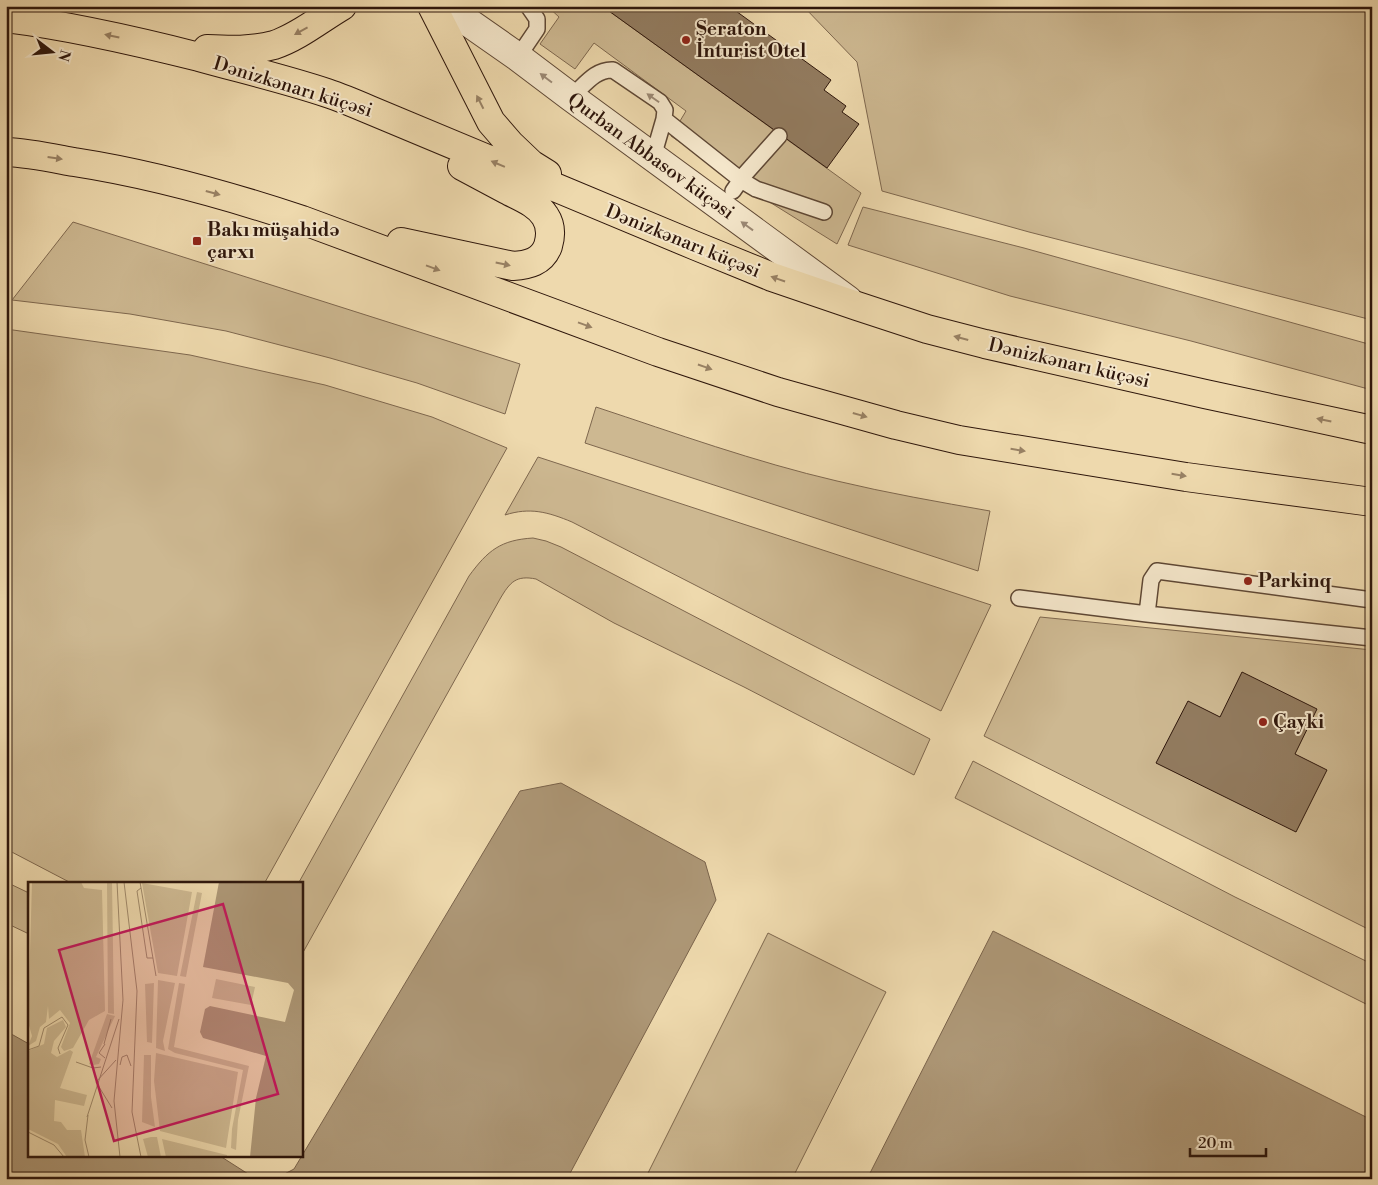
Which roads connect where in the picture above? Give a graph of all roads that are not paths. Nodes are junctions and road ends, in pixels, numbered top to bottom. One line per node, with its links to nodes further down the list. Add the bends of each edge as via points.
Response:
1 (432, 6): 15 (highway, one-way to 1, via 532,164 491,122)
2 (445, 6): 7 (street, Qurban Abbasov küçəsi)
3 (528, 6): 7 (lane, via 537,19 537,29)
4 (333, 9): 6 (highway, one-way to 6, via 303,31 253,49)
5 (6, 18): 6 (highway, Dənizkənarı küçəsi, one-way to 5)
6 (149, 44): 8 (highway, Dənizkənarı küçəsi)
7 (518, 57): 9 (street, Qurban Abbasov küçəsi, one-way to 7)
8 (327, 93): 15 (highway, Dənizkənarı küçəsi, one-way to 8); 17 (highway, one-way to 8, via 513,266 528,265 540,258 550,236 550,225 545,215 533,204)
9 (571, 97): 10 (lane, one-way to 9, via 665,110 660,102 613,70 597,73); 13 (street, Qurban Abbasov küçəsi)
10 (664, 119): 13 (lane); 14 (lane)
11 (779, 136): 14 (lane)
12 (6, 152): 17 (highway, one-way to 17, via 160,178)
13 (653, 157): 18 (street, Qurban Abbasov küçəsi, one-way to 13)
14 (737, 186): 16 (lane, via 756,189)
15 (592, 203): 18 (highway, Dənizkənarı küçəsi, one-way to 15, via 772,277)
16 (824, 212)
17 (302, 220): 20 (highway, one-way to 20, via 658,352 778,392 896,425 959,440 1186,477)
18 (857, 306): 19 (highway, Dənizkənarı küçəsi, one-way to 18, via 984,344)
19 (1372, 430)
20 (1372, 502)
21 (1019, 598): 23 (lane)
22 (1372, 600): 23 (lane, via 1157,571 1151,580)
23 (1147, 614): 24 (lane)
24 (1372, 638)

